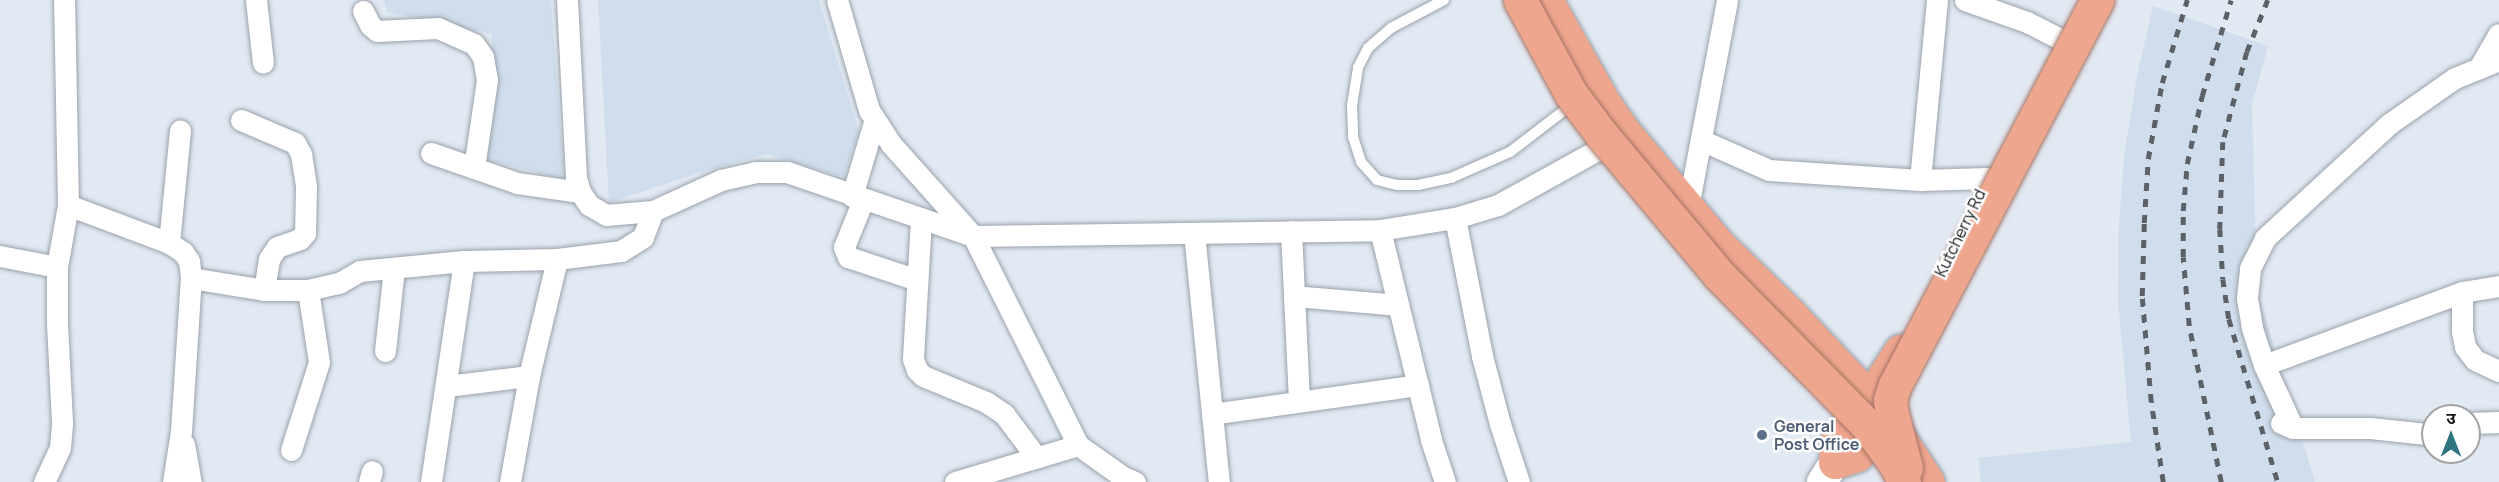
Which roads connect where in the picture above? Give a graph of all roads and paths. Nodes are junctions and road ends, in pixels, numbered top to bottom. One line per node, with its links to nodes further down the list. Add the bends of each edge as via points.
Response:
1 (64, 0): 34 (street)
2 (256, 0): 20 (street)
3 (567, 0): 32 (street, via 576,178)
4 (837, 0): 23 (street)
5 (1444, 0): 22 (lane, via 1391,28 1368,48 1358,68 1352,104 1353,137 1360,162 1377,180 1418,185 1451,177 1510,152)
6 (1510, 0): 22 (highway)
7 (1520, 0): 74 (highway, bridge, via 1571,94 1602,135 1719,275 1866,424 1896,465)
8 (1535, 0): 67 (highway, via 1575,78 1667,199 1732,273 1856,394)
9 (1546, 0): 27 (highway, via 1593,85)
10 (1727, 0): 26 (street)
11 (1937, 0): 31 (street)
12 (1965, 0): 18 (street)
13 (2080, 0): 18 (highway, Kutcherry Rd)
14 (2097, 0): 67 (highway, bridge)
15 (2110, 0): 67 (highway, via 1912,373)
16 (363, 11): 29 (street, via 378,31 438,28 474,44 483,57 487,80)
17 (2499, 34): 21 (street)
18 (2061, 39): 30 (highway, Kutcherry Rd)
19 (2499, 60): 21 (street)
20 (263, 63)
21 (2479, 68): 58 (street, via 2455,78 2389,124 2265,238 2250,268 2247,298)
22 (1570, 106): 27 (highway)
23 (875, 119): 33 (street); 42 (street, via 891,144)
24 (240, 120): 52 (street, via 295,143 301,154 306,188 305,233 300,239 277,247 269,259)
25 (180, 131): 43 (street)
26 (1701, 140): 31 (street, via 1769,170); 35 (street)
27 (1613, 141): 35 (highway); 37 (street, via 1498,205); 67 (highway, via 1657,218 1707,274)
28 (431, 153): 29 (street)
29 (474, 168): 32 (street, via 517,183)
30 (1987, 177): 31 (street); 67 (highway, Kutcherry Rd, via 1900,351)
31 (1920, 180)
32 (580, 192): 36 (street, via 589,205 606,215)
33 (857, 198): 36 (street, via 787,172 756,172 721,180); 38 (street); 50 (street, via 844,247 848,257)
34 (68, 205): 43 (street); 47 (street)
35 (1688, 207): 67 (highway, via 1718,244 1789,314)
36 (653, 211): 45 (street, via 643,237 621,251)
37 (1455, 218): 39 (street); 84 (street, via 1482,356)
38 (921, 219): 42 (street); 50 (street)
39 (1380, 230): 40 (street); 56 (street)
40 (1291, 231): 41 (street); 55 (street)
41 (1194, 233): 42 (street); 64 (street)
42 (973, 236): 70 (street)
43 (169, 243): 49 (street, via 189,261)
44 (0, 255): 47 (street)
45 (557, 259): 46 (street); 60 (street)
46 (464, 261): 48 (street); 62 (street)
47 (57, 267): 75 (street, via 62,422 60,447)
48 (394, 268): 53 (street, via 360,271 339,283); 57 (street)
49 (191, 278): 52 (street); 68 (street)
50 (917, 280): 72 (street, via 913,359 917,370 1004,414)
51 (2499, 286): 54 (street)
52 (264, 290): 53 (street)
53 (308, 290): 71 (street, via 319,362)
54 (2462, 292): 58 (street); 59 (street, via 2465,347 2475,360)
55 (1294, 296): 56 (street); 63 (street)
56 (1398, 305): 61 (street)
57 (385, 351)
58 (2264, 365): 69 (street, via 2285,425)
59 (2499, 371)
60 (529, 376): 62 (street); 79 (street)
61 (1418, 385): 63 (street); 83 (street)
62 (447, 386): 78 (street)
63 (1299, 400): 64 (street)
64 (1212, 414): 82 (street)
65 (2499, 422): 66 (street)
66 (2481, 423)
67 (1874, 424): 73 (highway, via 1857,455); 74 (highway, bridge); 85 (highway)
68 (181, 431): 76 (street); 77 (street)
69 (2421, 433)
70 (1078, 445): 72 (street); 81 (street)
71 (291, 450)
72 (1036, 457): 80 (street)
73 (1829, 472)
74 (1914, 480)
75 (44, 482)
76 (173, 482)
77 (191, 482)
78 (431, 482)
79 (510, 482)
80 (955, 482)
81 (1135, 482)
82 (1219, 482)
83 (1445, 482)
84 (1519, 482)
85 (1892, 482)

